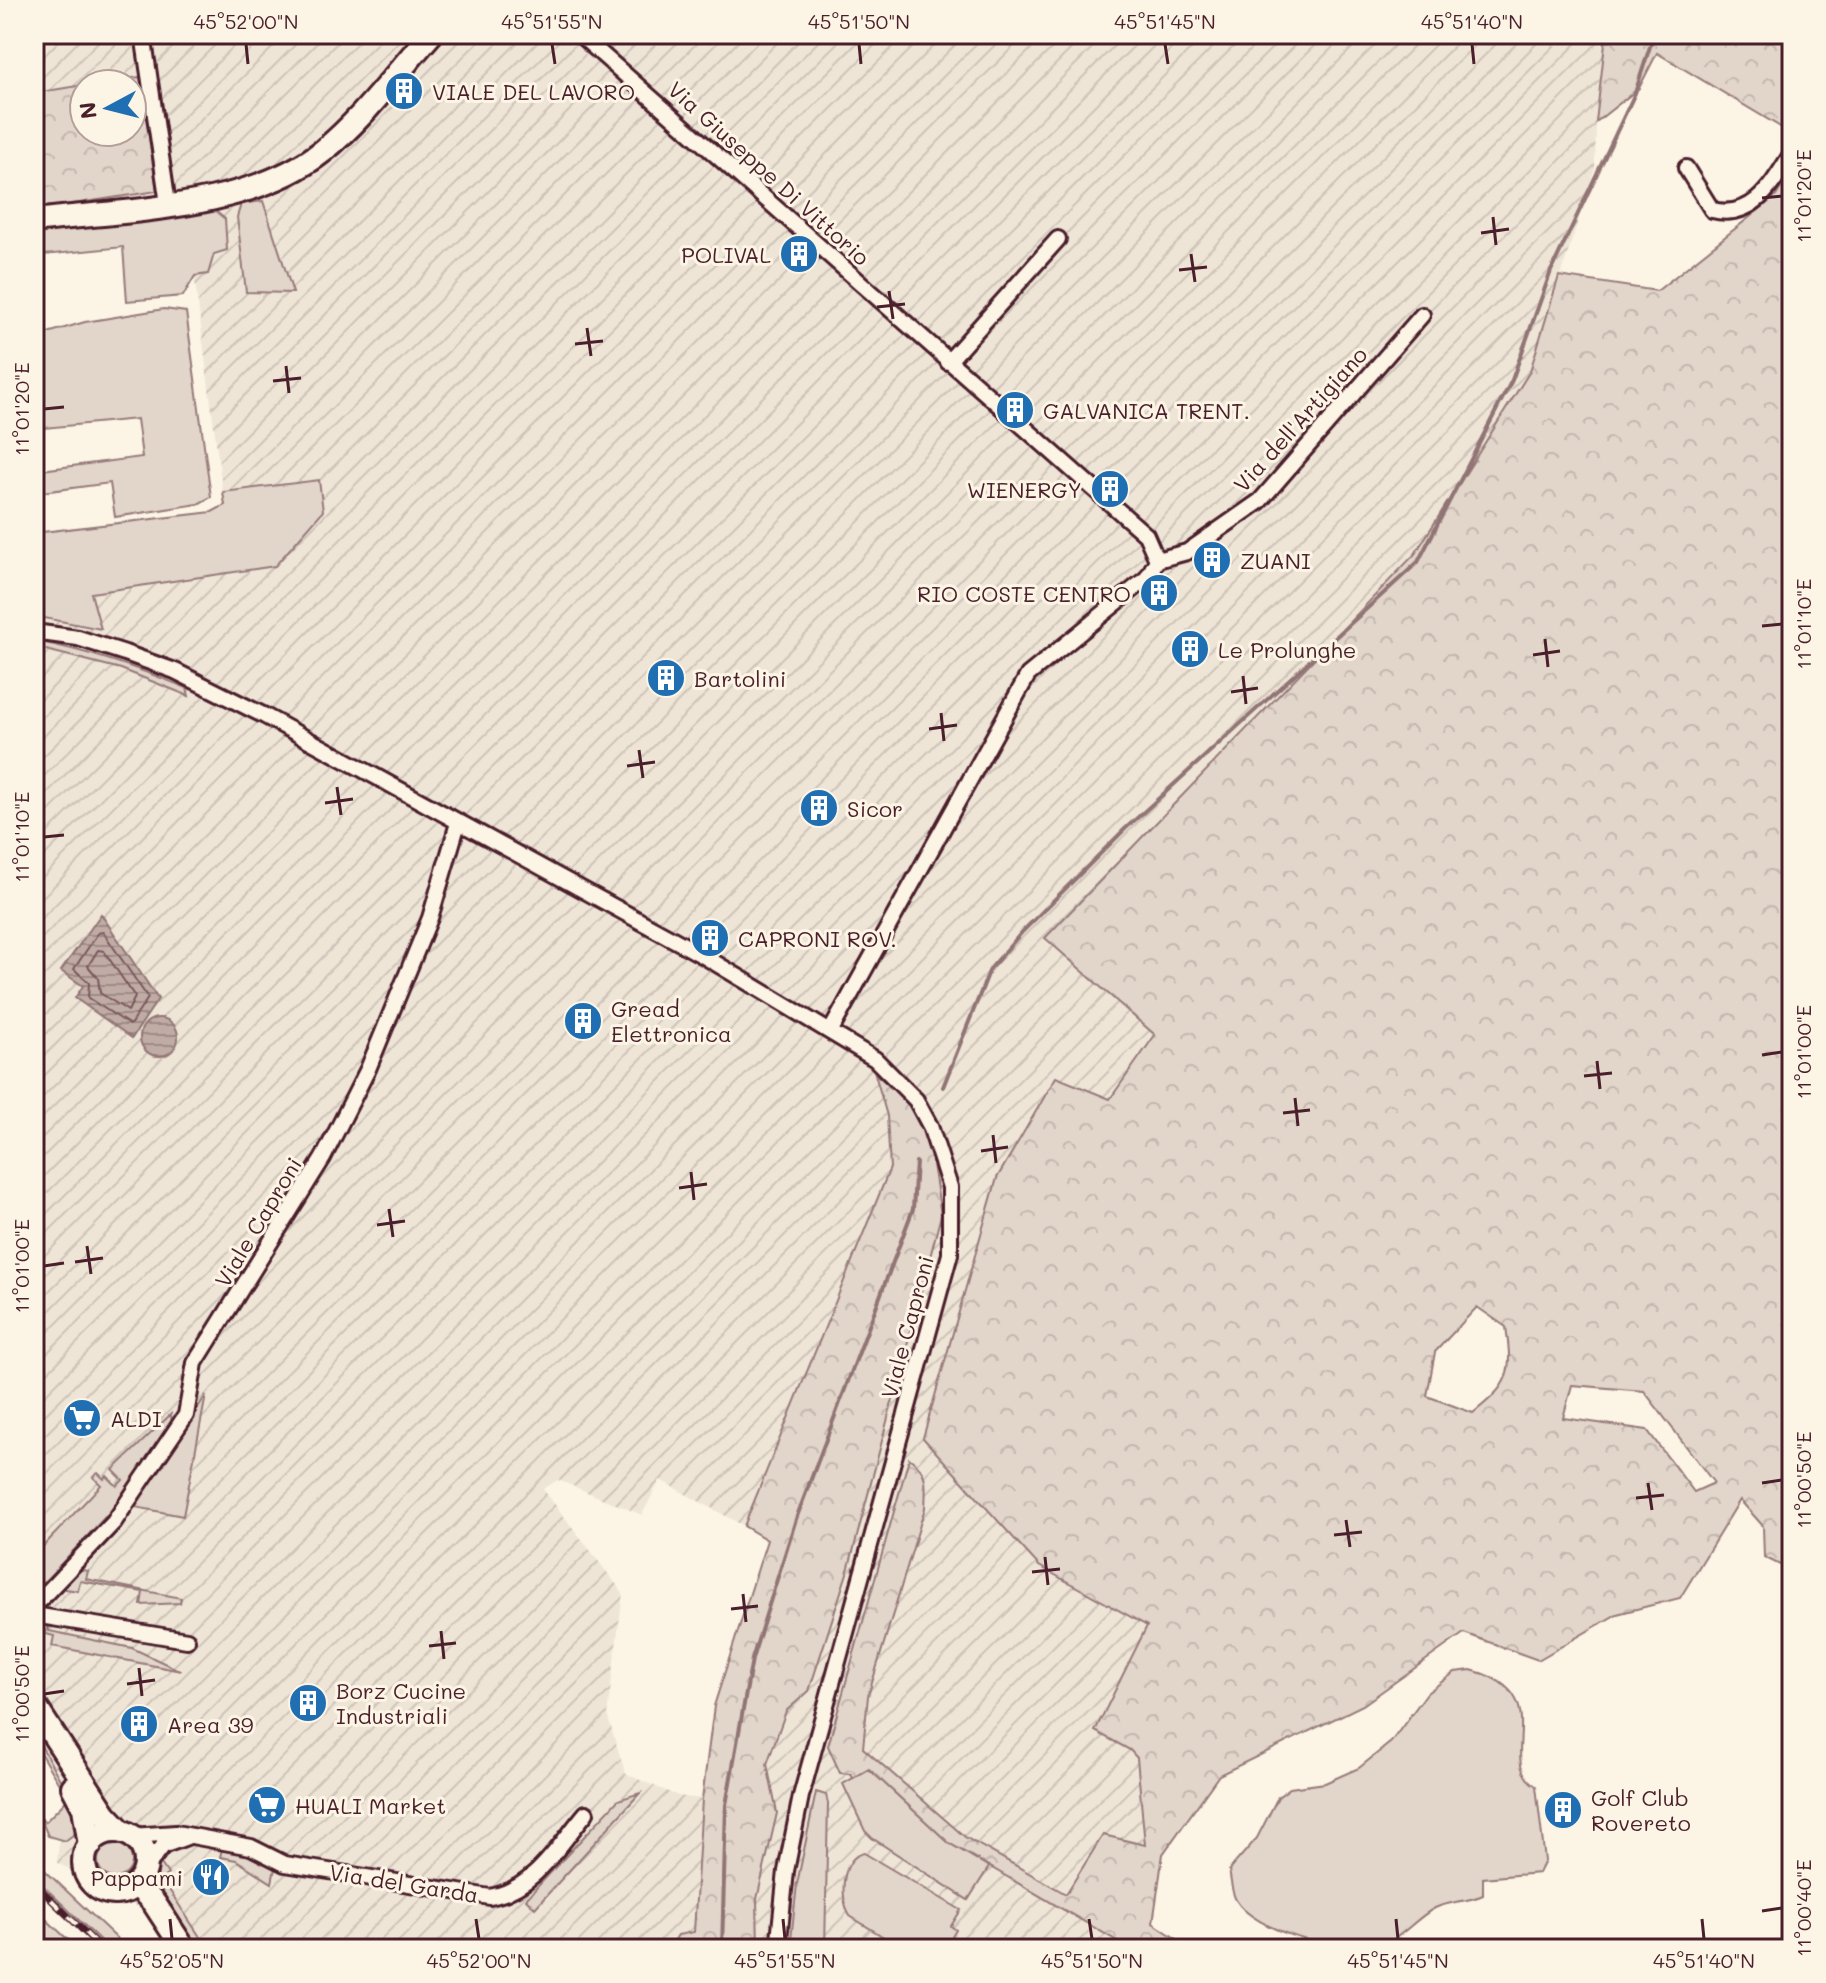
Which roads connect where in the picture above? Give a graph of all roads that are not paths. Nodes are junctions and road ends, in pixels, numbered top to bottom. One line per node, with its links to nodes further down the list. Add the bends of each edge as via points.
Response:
1 (143, 34): 6 (street)
2 (431, 34): 6 (main road, via 339,137 306,163 230,196)
3 (579, 34): 10 (street, Via Giuseppe Di Vittorio)
4 (1792, 153): 5 (street, via 1754,207 1728,214 1712,210)
5 (1686, 168)
6 (168, 204): 7 (main road)
7 (34, 221)
8 (1058, 239): 10 (street)
9 (1422, 315): 11 (street, Via dell'Artigiano, via 1260,501 1187,552)
10 (948, 362): 11 (street, Via Giuseppe Di Vittorio, via 1146,535)
11 (1157, 560): 14 (street, via 1147,578 1028,675)
12 (34, 632): 13 (street, Viale Caproni, via 78,638 175,671)
13 (458, 823): 14 (street, Viale Caproni, via 702,955); 15 (street, Viale Caproni, via 430,918 368,1069 323,1158 195,1363 186,1415 114,1522)
14 (830, 1032): 26 (street, Viale Caproni, via 875,1059 916,1100 944,1161 951,1237 901,1440 801,1796)
15 (34, 1606)
16 (34, 1615): 17 (street)
17 (187, 1640)
18 (34, 1705): 21 (main road, via 105,1814)
19 (34, 1724): 23 (main road, via 81,1800)
20 (586, 1813): 22 (street, Via del Garda, via 526,1885 490,1897 285,1864 251,1847)
21 (126, 1834): 22 (street, Via del Garda); 23 (main road, Via del Garda, via 104,1834); 24 (main road, via 145,1854)
22 (191, 1836): 24 (street, via 163,1846)
23 (90, 1845): 24 (main road, via 85,1867 93,1884 110,1893 129,1890)
24 (141, 1877): 25 (main road)
25 (184, 1949)
26 (778, 1949)

